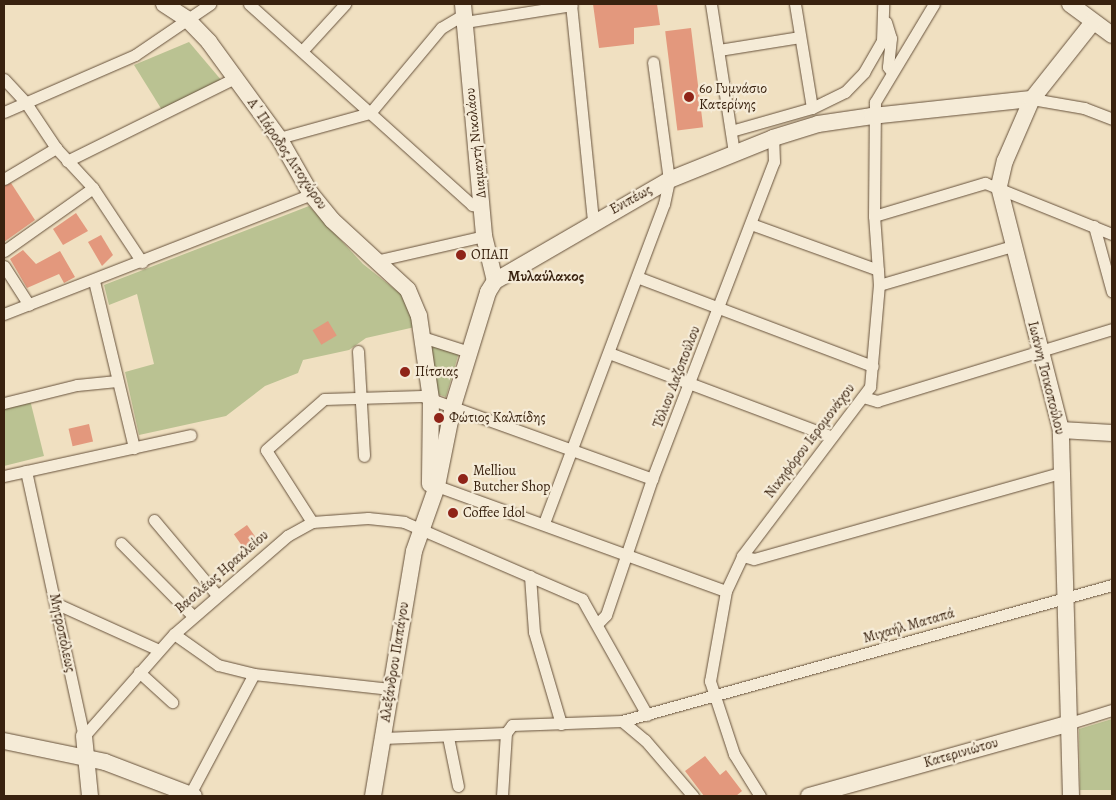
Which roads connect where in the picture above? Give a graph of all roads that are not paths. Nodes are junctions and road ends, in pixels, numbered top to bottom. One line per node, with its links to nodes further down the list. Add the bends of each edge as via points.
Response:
1 (164, 4): 13 (street, Α΄ Πάροδος Λιτοχώρου)
2 (210, 4): 13 (street)
3 (249, 4): 18 (street)
4 (345, 4): 18 (street)
5 (571, 4): 11 (street); 43 (street)
6 (711, 4): 17 (street)
7 (795, 4): 16 (street)
8 (883, 4): 12 (street)
9 (934, 4): 20 (street, Νικηφόρου Ιερομονάχου)
10 (1070, 4): 14 (street)
11 (464, 13): 27 (street, via 440,28); 41 (street, Διαμαντή Νικολάου)
12 (884, 18): 20 (street, via 891,38 888,67); 25 (street, via 882,41 864,72 846,92)
13 (187, 19): 21 (street, Α΄ Πάροδος Λιτοχώρου); 24 (street, via 135,55)
14 (1094, 22): 15 (street); 23 (street, Ιωάννη Τσικοπούλου)
15 (1112, 35)
16 (800, 37): 17 (street); 25 (street)
17 (718, 50): 30 (street)
18 (302, 51): 27 (street)
19 (653, 62): 37 (street)
20 (892, 71): 28 (street, Νικηφόρου Ιερομονάχου, via 878,93)
21 (235, 78): 31 (street, Α΄ Πάροδος Λιτοχώρου); 35 (street)
22 (4, 79): 24 (street)
23 (1032, 99): 28 (street, Ενιπέως); 29 (street, via 1084,108); 38 (street, Ιωάννη Τσικοπούλου, via 1005,161)
24 (26, 103): 26 (street); 33 (street)
25 (812, 108): 30 (street)
26 (4, 112)
27 (370, 112): 31 (street); 41 (street, via 472,205)
28 (872, 116): 32 (street, Ενιπέως, via 818,124); 42 (street, Νικηφόρου Ιερομονάχου)
29 (1112, 119)
30 (731, 131): 34 (street)
31 (279, 138): 40 (street, Α΄ Πάροδος Λιτοχώρου)
32 (773, 138): 34 (street, Ενιπέως); 44 (street, Τόλιου Λαζοπούλου, via 774,162)
33 (56, 148): 35 (street); 36 (street)
34 (734, 152): 37 (street, Ενιπέως)
35 (68, 161): 39 (street)
36 (4, 180)
37 (668, 180): 43 (street, Ενιπέως); 54 (street)
38 (999, 186): 42 (street, via 985,183); 45 (street); 48 (street, Ιωάννη Τσικοπούλου)
39 (93, 188): 49 (street); 51 (street)
40 (311, 194): 50 (street, Α΄ Πάροδος Λιτοχώρου); 51 (street)
41 (483, 207): 47 (street, Διαμαντή Νικολάου)
42 (874, 216): 53 (street, Νικηφόρου Ιερομονάχου)
43 (593, 222): 56 (street, Ενιπέως)
44 (751, 224): 53 (street); 60 (street, Τόλιου Λαζοπούλου)
45 (1094, 226): 46 (street); 58 (street)
46 (1112, 234)
47 (484, 236): 50 (street); 56 (street, Διαμαντή Νικολάου)
48 (1012, 246): 57 (street); 65 (street, Ιωάννη Τσικοπούλου)
49 (4, 251)
50 (375, 260): 63 (street, Α΄ Πάροδος Λιτοχώρου, via 408,290 419,316)
51 (142, 262): 55 (street)
52 (4, 266): 59 (street)
53 (878, 270): 57 (street, Νικηφόρου Ιερομονάχου)
54 (637, 277): 60 (street); 67 (street)
55 (94, 281): 59 (street); 69 (street)
56 (495, 281): 66 (street, via 488,292)
57 (879, 284): 68 (street, Νικηφόρου Ιερομονάχου)
58 (1112, 292)
59 (29, 305): 61 (street)
60 (720, 308): 68 (street); 70 (street, Τόλιου Λαζοπούλου)
61 (4, 314)
62 (1112, 329): 65 (street)
63 (422, 337): 66 (street); 73 (street, Α΄ Πάροδος Λιτοχώρου)
64 (358, 351): 71 (street)
65 (1040, 351): 72 (street, via 877,401); 76 (street, Ιωάννη Τσικοπούλου)
66 (469, 352): 75 (street)
67 (609, 353): 70 (street); 81 (street)
68 (873, 366): 72 (street, Νικηφόρου Ιερομονάχου, via 870,387)
69 (117, 381): 74 (street, via 76,385); 80 (street)
70 (692, 383): 79 (street); 86 (street, Τόλιου Λαζοπούλου)
71 (363, 395): 73 (street); 82 (street); 90 (street, via 324,399 266,450)
72 (863, 397): 79 (street, Νικηφόρου Ιερομονάχου)
73 (431, 399): 75 (street); 88 (street, Α΄ Πάροδος Λιτοχώρου)
74 (4, 403)
75 (453, 406): 81 (street); 87 (street)
76 (1061, 430): 77 (street); 84 (street, Ιωάννη Τσικοπούλου)
77 (1112, 434)
78 (191, 435): 80 (street)
79 (832, 437): 95 (street, Νικηφόρου Ιερομονάχου)
80 (134, 448): 83 (street)
81 (573, 450): 86 (street); 91 (street)
82 (364, 456)
83 (26, 471): 85 (street); 101 (street, Μητροπόλεως)
84 (1063, 472): 95 (street, via 754,559); 100 (street, Ιωάννη Τσικοπούλου)
85 (4, 476)
86 (652, 479): 94 (street, Τόλιου Λαζοπούλου)
87 (436, 486): 88 (street); 91 (street)
88 (430, 508): 92 (street)
89 (154, 520): 99 (street)
90 (312, 522): 92 (street, Βασιλέως Ηρακλείου, via 386,519); 99 (street, Βασιλέως Ηρακλείου, via 286,536)
91 (544, 523): 94 (street)
92 (422, 530): 96 (street, Βασιλέως Ηρακλείου); 108 (street, Αλεξάνδρου Παπάγου, via 414,551)
93 (122, 543): 102 (street)
94 (625, 554): 98 (street); 103 (street, Τόλιου Λαζοπούλου, via 606,615)
95 (742, 556): 98 (street, Νικηφόρου Ιερομονάχου)
96 (530, 576): 103 (street, Βασιλέως Ηρακλείου, via 582,599); 115 (street, via 534,632)
97 (1112, 584): 100 (street, Μιχαήλ Ματαπά)
98 (726, 591): 109 (street, Νικηφόρου Ιερομονάχου, via 709,674)
99 (217, 594): 102 (street, Βασιλέως Ηρακλείου)
100 (1067, 597): 109 (street, Μιχαήλ Ματαπά); 114 (street, Ιωάννη Τσικοπούλου)
101 (55, 603): 105 (street); 117 (street, Μητροπόλεως)
102 (193, 616): 104 (street, Βασιλέως Ηρακλείου)
103 (598, 623): 112 (street, Βασιλέως Ηρακλείου, via 605,645)
104 (174, 634): 105 (street, Βασιλέως Ηρακλείου); 107 (street, via 218,665)
105 (159, 650): 106 (street, Βασιλέως Ηρακλείου)
106 (139, 672): 110 (street); 117 (street, Βασιλέως Ηρακλείου)
107 (254, 674): 108 (street); 124 (street)
108 (390, 689): 119 (street, Αλεξάνδρου Παπάγου)
109 (714, 696): 112 (street, Μιχαήλ Ματαπά); 128 (street, Νικηφόρου Ιερομονάχου, via 734,754)
110 (172, 702)
111 (1112, 710): 114 (street, Κατερινιώτου)
112 (647, 715): 113 (street, Μιχαήλ Ματαπά)
113 (622, 721): 115 (street, Μιχαήλ Ματαπά); 127 (street, via 644,740)
114 (1070, 723): 129 (street, Κατερινιώτου); 130 (street, Ιωάννη Τσικοπούλου)
115 (561, 724): 116 (street, Μιχαήλ Ματαπά)
116 (507, 730): 118 (street, Μιχαήλ Ματαπά); 126 (street)
117 (84, 736): 121 (street, Μητροπόλεως)
118 (448, 737): 119 (street, Μιχαήλ Ματαπά); 122 (street)
119 (383, 738): 125 (street, Αλεξάνδρου Παπάγου)
120 (4, 741): 121 (street)
121 (89, 758): 123 (street, Μητροπόλεως); 124 (street)
122 (458, 786)
123 (90, 796)
124 (191, 796)
125 (373, 796)
126 (502, 796)
127 (692, 796)
128 (760, 796)
129 (809, 796)
130 (1071, 796)

